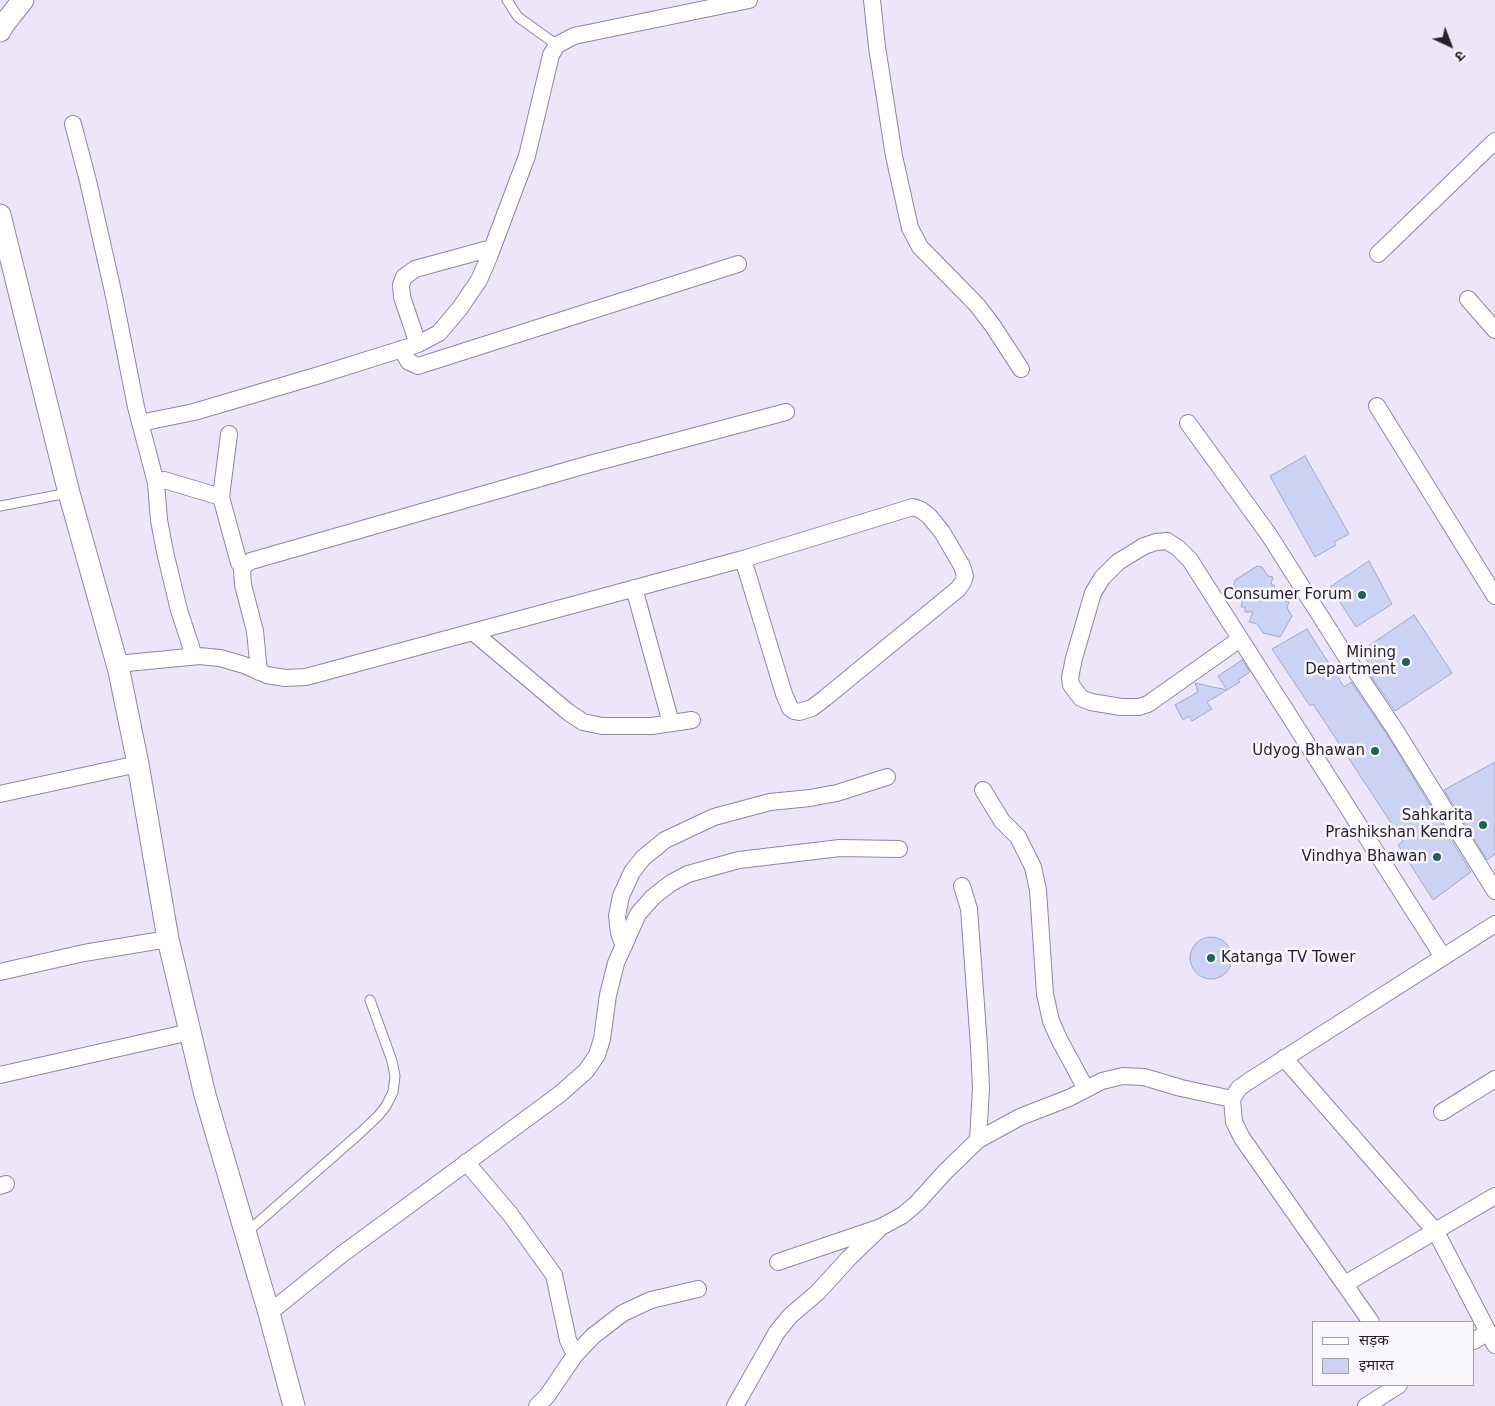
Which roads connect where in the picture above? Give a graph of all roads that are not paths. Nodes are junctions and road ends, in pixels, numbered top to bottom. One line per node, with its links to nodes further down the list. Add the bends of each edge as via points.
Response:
1 (22, 0): 5 (street)
2 (507, 0): 6 (lane, via 518,16)
3 (749, 0): 6 (street, via 574,36)
4 (872, 0): 17 (street, via 894,156 910,228 920,247 977,305)
5 (0, 31)
6 (557, 45): 10 (street, via 550,55 527,156)
7 (73, 124): 20 (street)
8 (1495, 141): 11 (street)
9 (0, 215): 24 (street)
10 (492, 248): 15 (street, via 478,280 449,322 440,333); 15 (street, via 415,269 404,277 402,297)
11 (1378, 254)
12 (738, 264): 16 (street, via 418,366 409,362)
13 (1468, 299): 14 (street)
14 (1495, 330)
15 (418, 344): 16 (street)
16 (401, 349): 20 (street, via 194,412)
17 (1021, 369)
18 (1377, 406): 30 (street)
19 (786, 412): 35 (street, via 586,465 251,561 242,570 243,585 255,631)
20 (140, 423): 23 (street)
21 (1188, 423): 44 (street, via 1269,535)
22 (229, 434): 25 (street)
23 (156, 484): 25 (street, via 164,480); 33 (street, via 165,552)
24 (69, 493): 26 (lane); 34 (street)
25 (221, 498): 28 (street)
26 (0, 506)
27 (743, 559): 27 (street, via 787,701 794,712 812,708 825,698 958,589 964,576 962,566 942,532 929,516 913,507); 29 (street)
28 (239, 563)
29 (634, 588): 31 (street); 37 (street)
30 (1495, 596)
31 (473, 632): 35 (street, via 306,677 285,678); 37 (street, via 583,722 602,726)
32 (1240, 639): 32 (street, via 1190,560 1167,542 1156,542 1118,562 1102,578 1093,594 1074,658 1071,685 1081,698 1091,702 1139,707 1148,704); 48 (street)
33 (194, 656): 34 (street); 35 (street, via 220,658)
34 (117, 664): 38 (street)
35 (259, 672)
36 (692, 720): 37 (street)
37 (671, 723)
38 (138, 764): 41 (street); 46 (street)
39 (887, 777): 47 (street, via 837,794 770,802 714,817 665,840 643,858 632,872 621,896 619,933)
40 (983, 790): 55 (street, via 1023,846 1033,867 1038,890 1045,994 1051,1021)
41 (0, 794)
42 (899, 849): 47 (street, via 840,848 748,859 688,874 671,883 638,914)
43 (962, 886): 58 (street, via 969,909 979,1046)
44 (1495, 891)
45 (1495, 924): 48 (street)
46 (168, 939): 49 (street); 51 (street)
47 (624, 946): 59 (street, via 608,995 602,1039 597,1055 586,1071 560,1094)
48 (1443, 957): 52 (street)
49 (0, 972)
50 (370, 1000): 63 (lane, via 395,1076 393,1092 386,1106 360,1133)
51 (190, 1032): 53 (street); 63 (street)
52 (1284, 1058): 56 (street, via 1239,1088); 62 (street)
53 (0, 1075)
54 (1495, 1079): 57 (street)
55 (1086, 1089): 56 (street, via 1123,1076 1144,1077); 58 (street)
56 (1232, 1098): 65 (street, via 1234,1122 1242,1138)
57 (1442, 1112)
58 (978, 1140): 61 (street, via 917,1202)
59 (466, 1162): 67 (street, via 341,1254); 71 (street, via 510,1214 554,1276 568,1340)
60 (1494, 1198): 62 (street)
61 (881, 1227): 64 (street); 75 (street, via 790,1316)
62 (1436, 1232): 65 (street); 69 (street)
63 (246, 1233): 67 (street)
64 (778, 1262)
65 (1345, 1284): 68 (street)
66 (698, 1289): 71 (street, via 651,1300 623,1313)
67 (269, 1313): 73 (street)
68 (1370, 1321)
69 (1492, 1338): 70 (street)
70 (1475, 1340)
71 (575, 1355): 74 (street)
72 (1397, 1386): 76 (street)
73 (294, 1406)
74 (537, 1406)
75 (735, 1406)
76 (1366, 1406)

